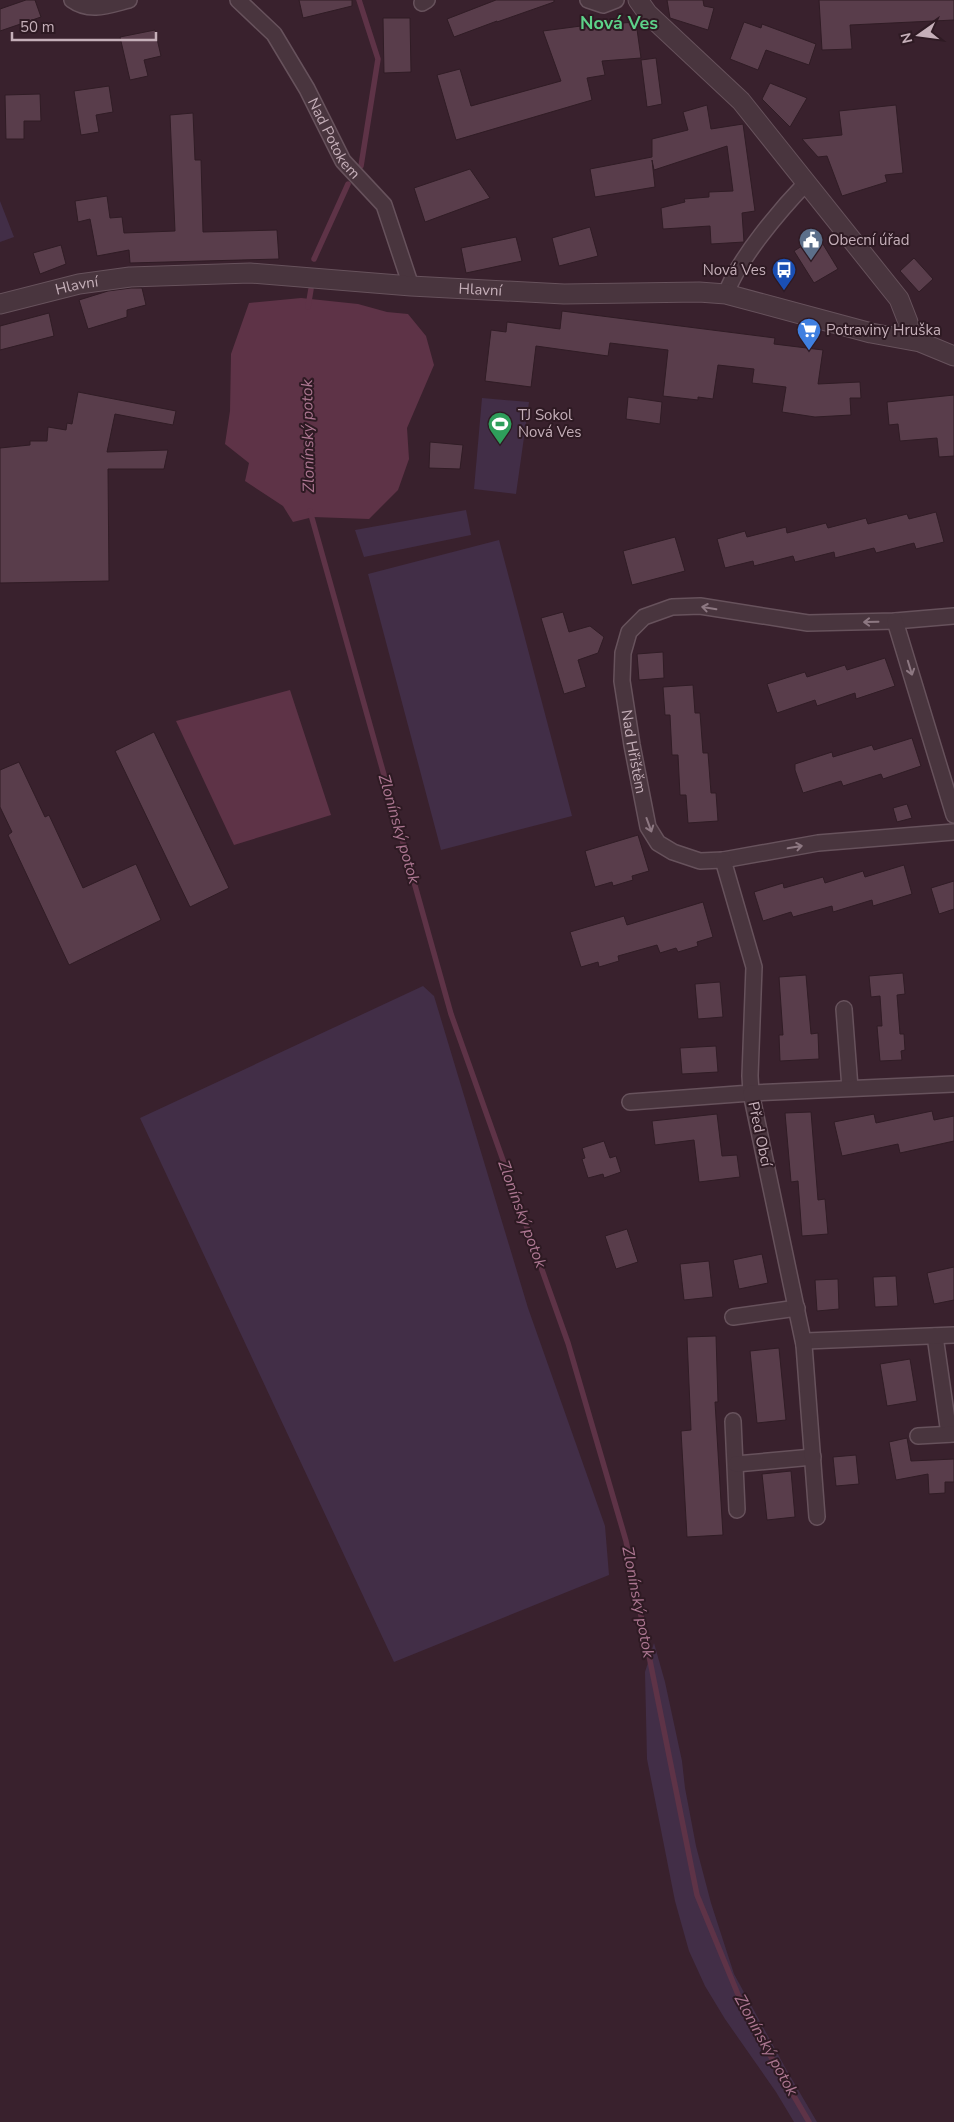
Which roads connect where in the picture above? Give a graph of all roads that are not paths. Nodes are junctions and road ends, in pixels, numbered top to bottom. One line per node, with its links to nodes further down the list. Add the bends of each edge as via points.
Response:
1 (72, 0): 2 (street, via 78,5 93,8)
2 (130, 0)
3 (238, 0): 8 (street, Nad Potokem, via 274,34 307,89 343,161 384,205)
4 (588, 0): 5 (street, via 603,5)
5 (616, 0)
6 (638, 0): 7 (street, via 648,14 741,101)
7 (806, 183): 9 (street, via 773,221 731,279); 11 (street, via 899,299 908,322)
8 (411, 286): 9 (street, Hlavní, via 564,294); 10 (street, Hlavní, via 250,273 130,277 79,284)
9 (726, 294): 11 (street, Hlavní, via 871,333)
10 (0, 304)
11 (908, 339): 12 (street, Hlavní)
12 (954, 356)
13 (954, 616): 14 (street, Nad Hřištěm)
14 (895, 621): 15 (street, one-way to 15); 17 (street, Nad Hřištěm, one-way to 17, via 808,623 700,606 672,607 644,617 629,632 623,653 622,681 648,827 658,843 673,852 700,861)
15 (954, 815)
16 (954, 832): 17 (street, Nad Hřištěm, one-way to 16, via 818,843)
17 (723, 860): 21 (street, via 754,967)
18 (844, 1009): 20 (street)
19 (954, 1084): 20 (street, Před Obcí)
20 (850, 1088): 21 (street, Před Obcí)
21 (751, 1093): 22 (street); 23 (street, Před Obcí)
22 (630, 1102)
23 (796, 1308): 24 (street); 27 (street, Před Obcí)
24 (733, 1317)
25 (954, 1335): 26 (street)
26 (935, 1336): 27 (street, via 806,1341); 29 (street)
27 (804, 1345): 31 (street, Před Obcí)
28 (733, 1421): 32 (street)
29 (951, 1434): 30 (street)
30 (918, 1436)
31 (813, 1457): 32 (street); 34 (street, Před Obcí)
32 (736, 1464): 33 (street)
33 (737, 1510)
34 (817, 1517)

